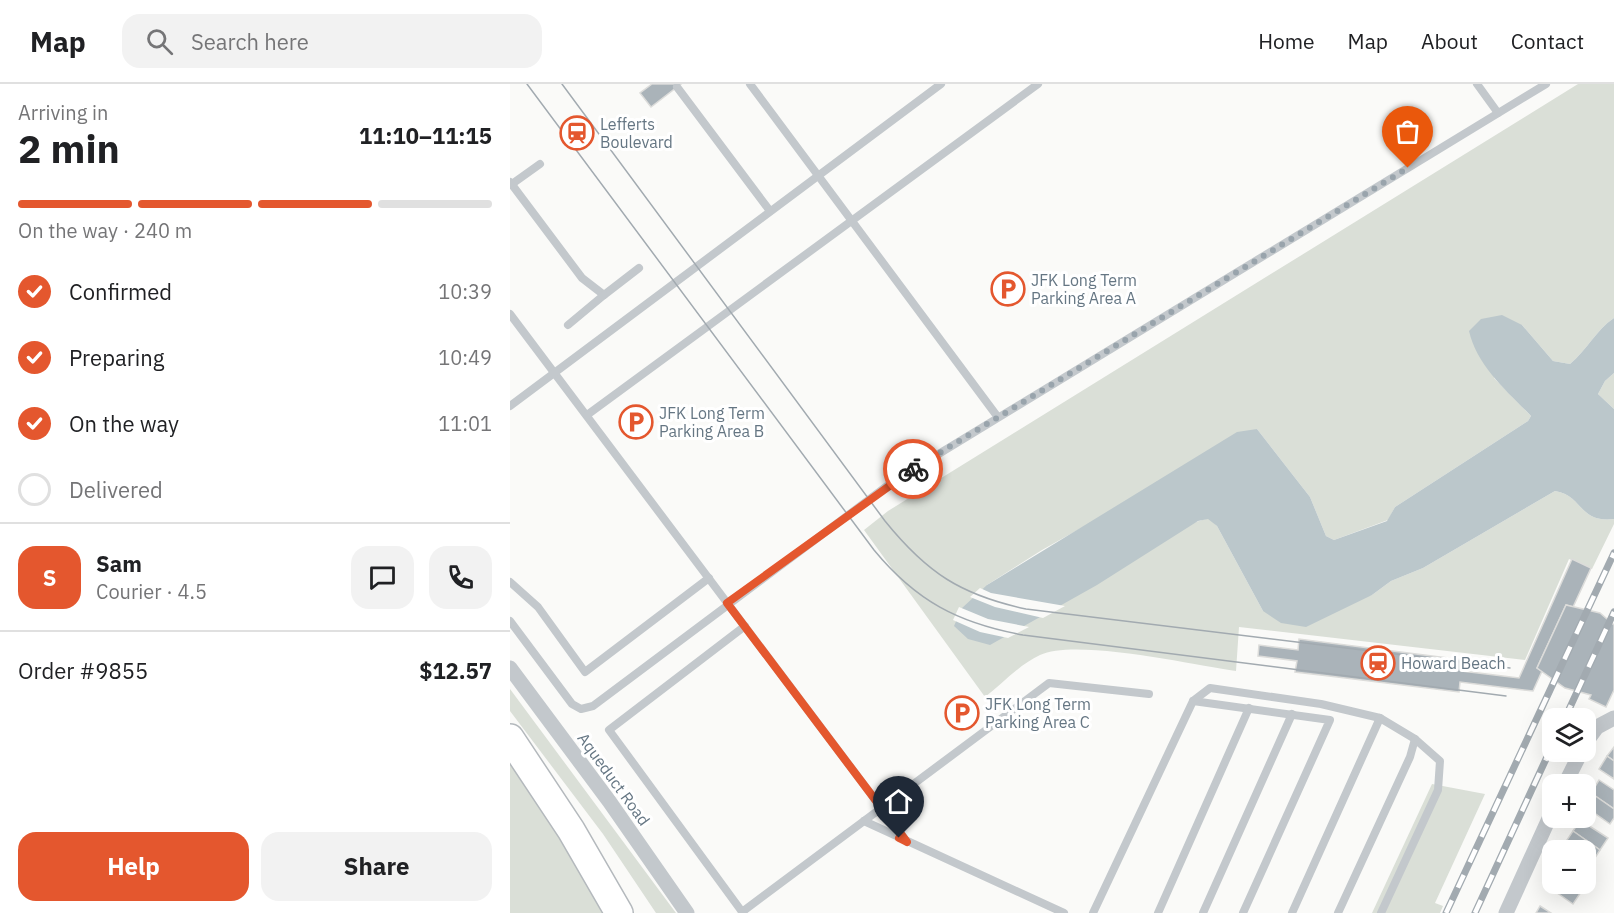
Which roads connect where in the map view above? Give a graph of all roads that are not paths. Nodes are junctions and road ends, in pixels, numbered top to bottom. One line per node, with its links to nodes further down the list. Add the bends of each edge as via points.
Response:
1 (750, 84): 9 (lane)
2 (941, 84): 9 (lane)
3 (1038, 84): 12 (lane)
4 (1477, 84): 7 (lane)
5 (1546, 84): 7 (lane)
6 (677, 87): 11 (lane)
7 (1498, 113): 20 (lane)
8 (540, 164): 10 (lane)
9 (818, 175): 11 (lane); 12 (lane)
10 (511, 183): 14 (lane, via 582,278)
11 (770, 211): 17 (lane)
12 (852, 221): 19 (lane); 20 (lane)
13 (639, 268): 14 (lane)
14 (604, 295): 16 (lane)
15 (510, 314): 17 (lane)
16 (568, 325)
17 (554, 372): 18 (lane); 19 (lane)
18 (510, 406)
19 (587, 416): 21 (lane)
20 (997, 416): 23 (lane, via 891,483)
21 (709, 578): 22 (lane, via 585,672 538,607); 23 (lane)
22 (510, 582)
23 (727, 603): 24 (lane, via 592,706 581,709 572,704); 25 (lane)
24 (510, 621)
25 (745, 626): 36 (lane); 40 (lane, via 609,730)
26 (510, 668): 42 (street, Aqueduct Road)
27 (1149, 694): 36 (lane, via 1048,683)
28 (1193, 700): 29 (lane); 31 (lane, via 1210,688 1230,689); 44 (lane)
29 (1249, 708): 30 (lane); 45 (lane)
30 (1292, 714): 46 (lane); 47 (lane, via 1330,720)
31 (1380, 718): 35 (lane); 48 (lane)
32 (1614, 718): 33 (street)
33 (1596, 728)
34 (510, 738): 41 (highway)
35 (1415, 739): 49 (lane); 50 (lane, via 1440,761 1438,790)
36 (882, 808): 37 (lane); 39 (lane)
37 (864, 821): 39 (lane); 40 (lane)
38 (1545, 828): 51 (street)
39 (907, 842): 43 (lane)
40 (742, 912)
41 (619, 913)
42 (687, 913)
43 (1064, 913)
44 (1093, 913)
45 (1158, 913)
46 (1203, 913)
47 (1243, 913)
48 (1292, 913)
49 (1338, 913)
50 (1381, 913)
51 (1506, 913)

